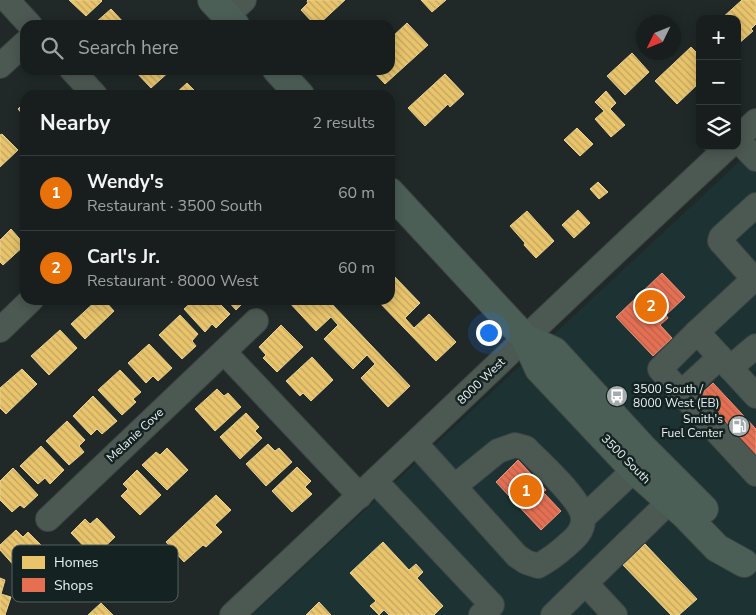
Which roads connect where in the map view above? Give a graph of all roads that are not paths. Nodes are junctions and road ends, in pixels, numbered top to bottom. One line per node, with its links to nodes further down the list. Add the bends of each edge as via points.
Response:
1 (7, 0): 2 (street)
2 (25, 20)
3 (20, 48): 4 (street)
4 (0, 66)
5 (77, 75): 7 (street)
6 (282, 75): 8 (main road)
7 (90, 90)
8 (295, 90)
9 (756, 121): 10 (street)
10 (741, 135)
11 (741, 143): 13 (street)
12 (725, 150): 21 (street, 8000 West)
13 (756, 159)
14 (395, 197): 21 (main road, 3500 South)
15 (756, 205): 16 (street, via 721,237 720,242)
16 (755, 278): 20 (street)
17 (26, 305): 19 (street)
18 (256, 321): 23 (street, Melanie Cove)
19 (0, 330)
20 (697, 332): 24 (street); 25 (street, via 660,369)
21 (525, 338): 27 (street, 8000 West); 28 (main road, 3500 South, via 539,369); 35 (main road, 3500 South, via 554,351 730,536)
22 (756, 346): 24 (street)
23 (224, 352): 31 (street); 34 (street, Melanie Cove)
24 (725, 363): 25 (street); 26 (street)
25 (681, 393): 29 (street)
26 (756, 396)
27 (416, 444): 30 (street); 31 (street, 8000 West)
28 (634, 470): 32 (main road, 3500 South); 33 (street)
29 (756, 474)
30 (455, 486): 33 (street, via 498,451 515,445 526,448 573,497); 33 (street, via 517,556 538,566 552,559 575,538 582,528)
31 (368, 489): 37 (street, 8000 West); 38 (street, via 492,605)
32 (670, 502): 35 (main road, 3500 South, via 717,548); 36 (street)
33 (583, 518)
34 (48, 519)
35 (752, 564)
36 (586, 584): 39 (street); 40 (street)
37 (232, 615)
38 (481, 615)
39 (553, 615)
40 (615, 615)

